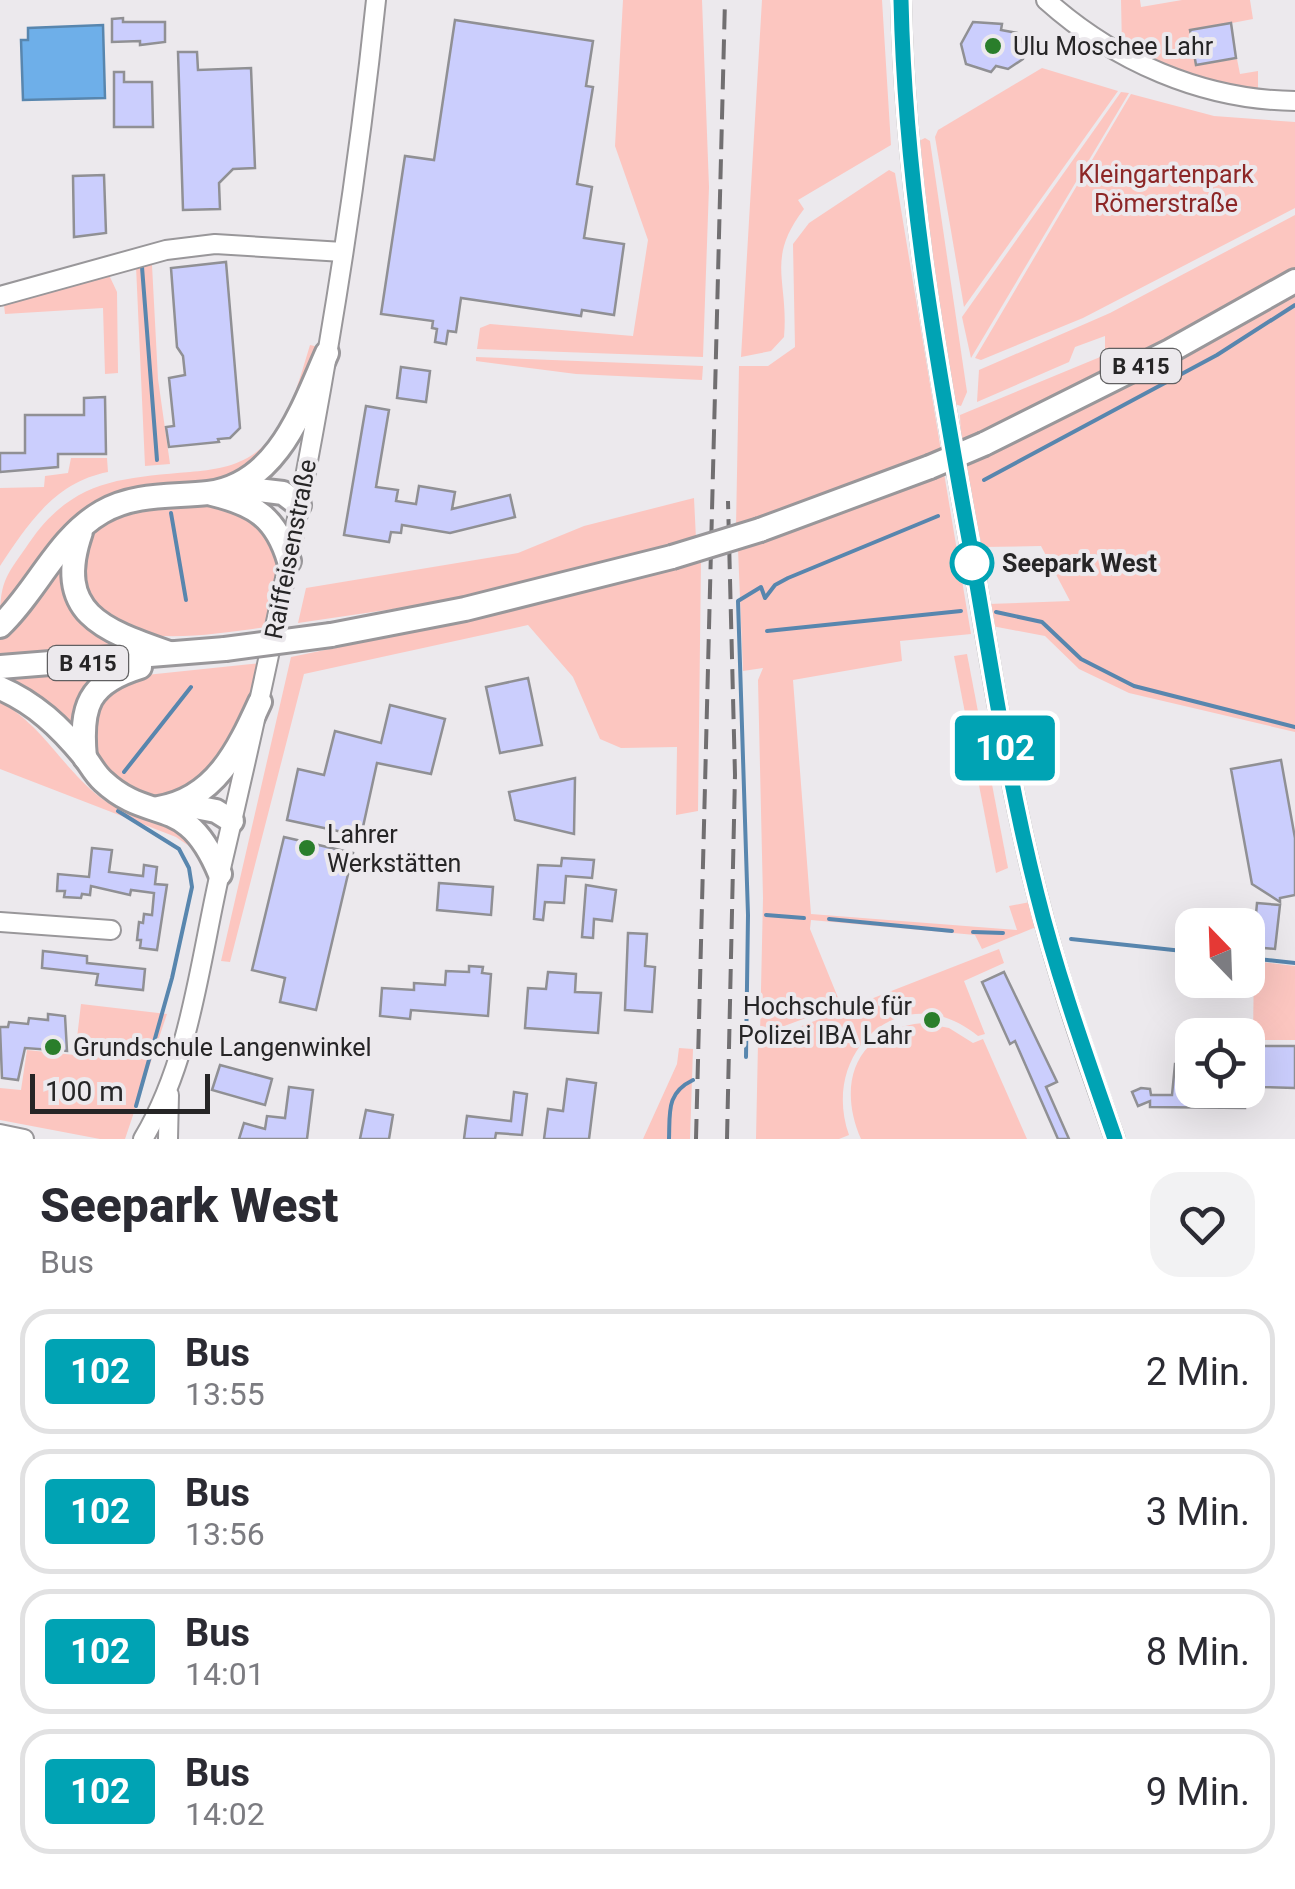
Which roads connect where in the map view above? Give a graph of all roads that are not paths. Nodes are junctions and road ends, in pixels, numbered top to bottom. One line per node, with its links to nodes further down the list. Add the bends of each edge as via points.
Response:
1 (376, 0): 5 (street, Raiffeisenstraße)
2 (900, 0): 29 (street, via 903,110 920,247 993,691 1037,894)
3 (1046, 0): 4 (street, via 1082,32 1138,65 1216,92)
4 (1295, 101)
5 (342, 252): 7 (street, via 215,244 166,250); 8 (street, Raiffeisenstraße)
6 (1295, 281): 14 (main road, B 415, bridge, via 984,444 760,530 502,601)
7 (0, 296)
8 (327, 353): 9 (main road, via 288,440); 10 (street, Raiffeisenstraße)
9 (238, 494): 10 (main road, via 274,506); 11 (main road, via 135,499); 12 (main road, via 275,525)
10 (299, 504): 12 (street, Raiffeisenstraße)
11 (83, 527): 13 (main road); 14 (main road, via 71,561 80,603 114,634)
12 (289, 560): 17 (street, Raiffeisenstraße)
13 (0, 626)
14 (177, 656): 15 (main road, B 415); 18 (main road, via 101,684 84,720)
15 (0, 667)
16 (0, 688): 18 (main road, via 25,698)
17 (260, 702): 19 (main road, via 226,767); 20 (street, Raiffeisenstraße)
18 (85, 758): 19 (main road, via 124,796)
19 (175, 811): 20 (main road, via 216,812); 21 (main road, via 208,844)
20 (232, 822): 21 (street, Raiffeisenstraße)
21 (220, 874): 24 (street, Raiffeisenstraße)
22 (0, 922): 23 (street)
23 (111, 930)
24 (169, 1092): 27 (street, Raiffeisenstraße); 28 (street, Raiffeisenstraße)
25 (0, 1134): 26 (street)
26 (24, 1139)
27 (143, 1139)
28 (168, 1139)
29 (1115, 1139)

